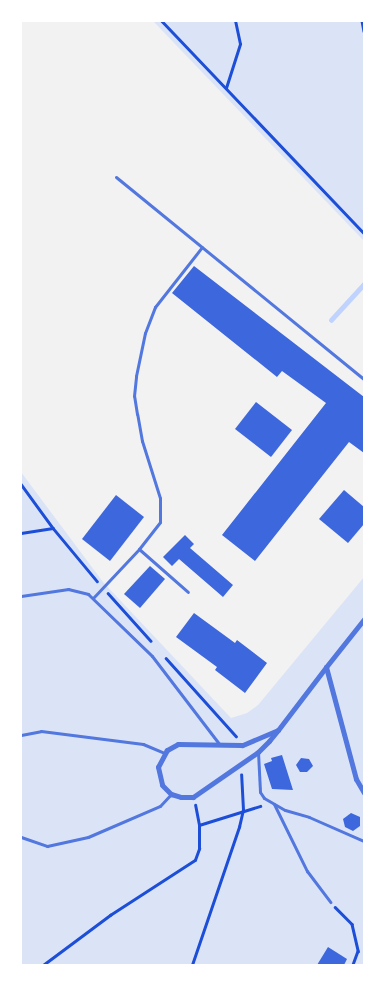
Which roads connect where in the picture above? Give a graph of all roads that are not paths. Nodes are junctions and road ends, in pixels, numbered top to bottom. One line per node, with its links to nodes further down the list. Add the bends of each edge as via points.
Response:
1 (116, 177): 2 (lane)
2 (202, 247): 3 (lane); 4 (lane, via 154,308 140,356 134,396 142,441 160,498 160,522)
3 (364, 379)
4 (139, 549): 5 (lane); 7 (lane)
5 (188, 592)
6 (21, 596): 7 (lane, via 68,589 80,590)
7 (93, 598): 12 (lane, via 152,656)
8 (364, 619): 9 (street)
9 (326, 668): 10 (street); 15 (street, via 356,779)
10 (278, 730): 12 (street, via 242,745); 13 (street)
11 (21, 735): 14 (lane, via 41,731 133,742)
12 (220, 745): 14 (street, via 178,744)
13 (258, 752): 16 (street, via 193,797); 17 (lane, via 260,792)
14 (164, 753): 16 (street, via 158,767 159,776)
15 (364, 793)
16 (171, 794): 18 (lane, via 160,806 88,837 47,846)
17 (274, 803): 19 (lane); 20 (lane, via 307,871)
18 (21, 838)
19 (364, 841)
20 (330, 902)

